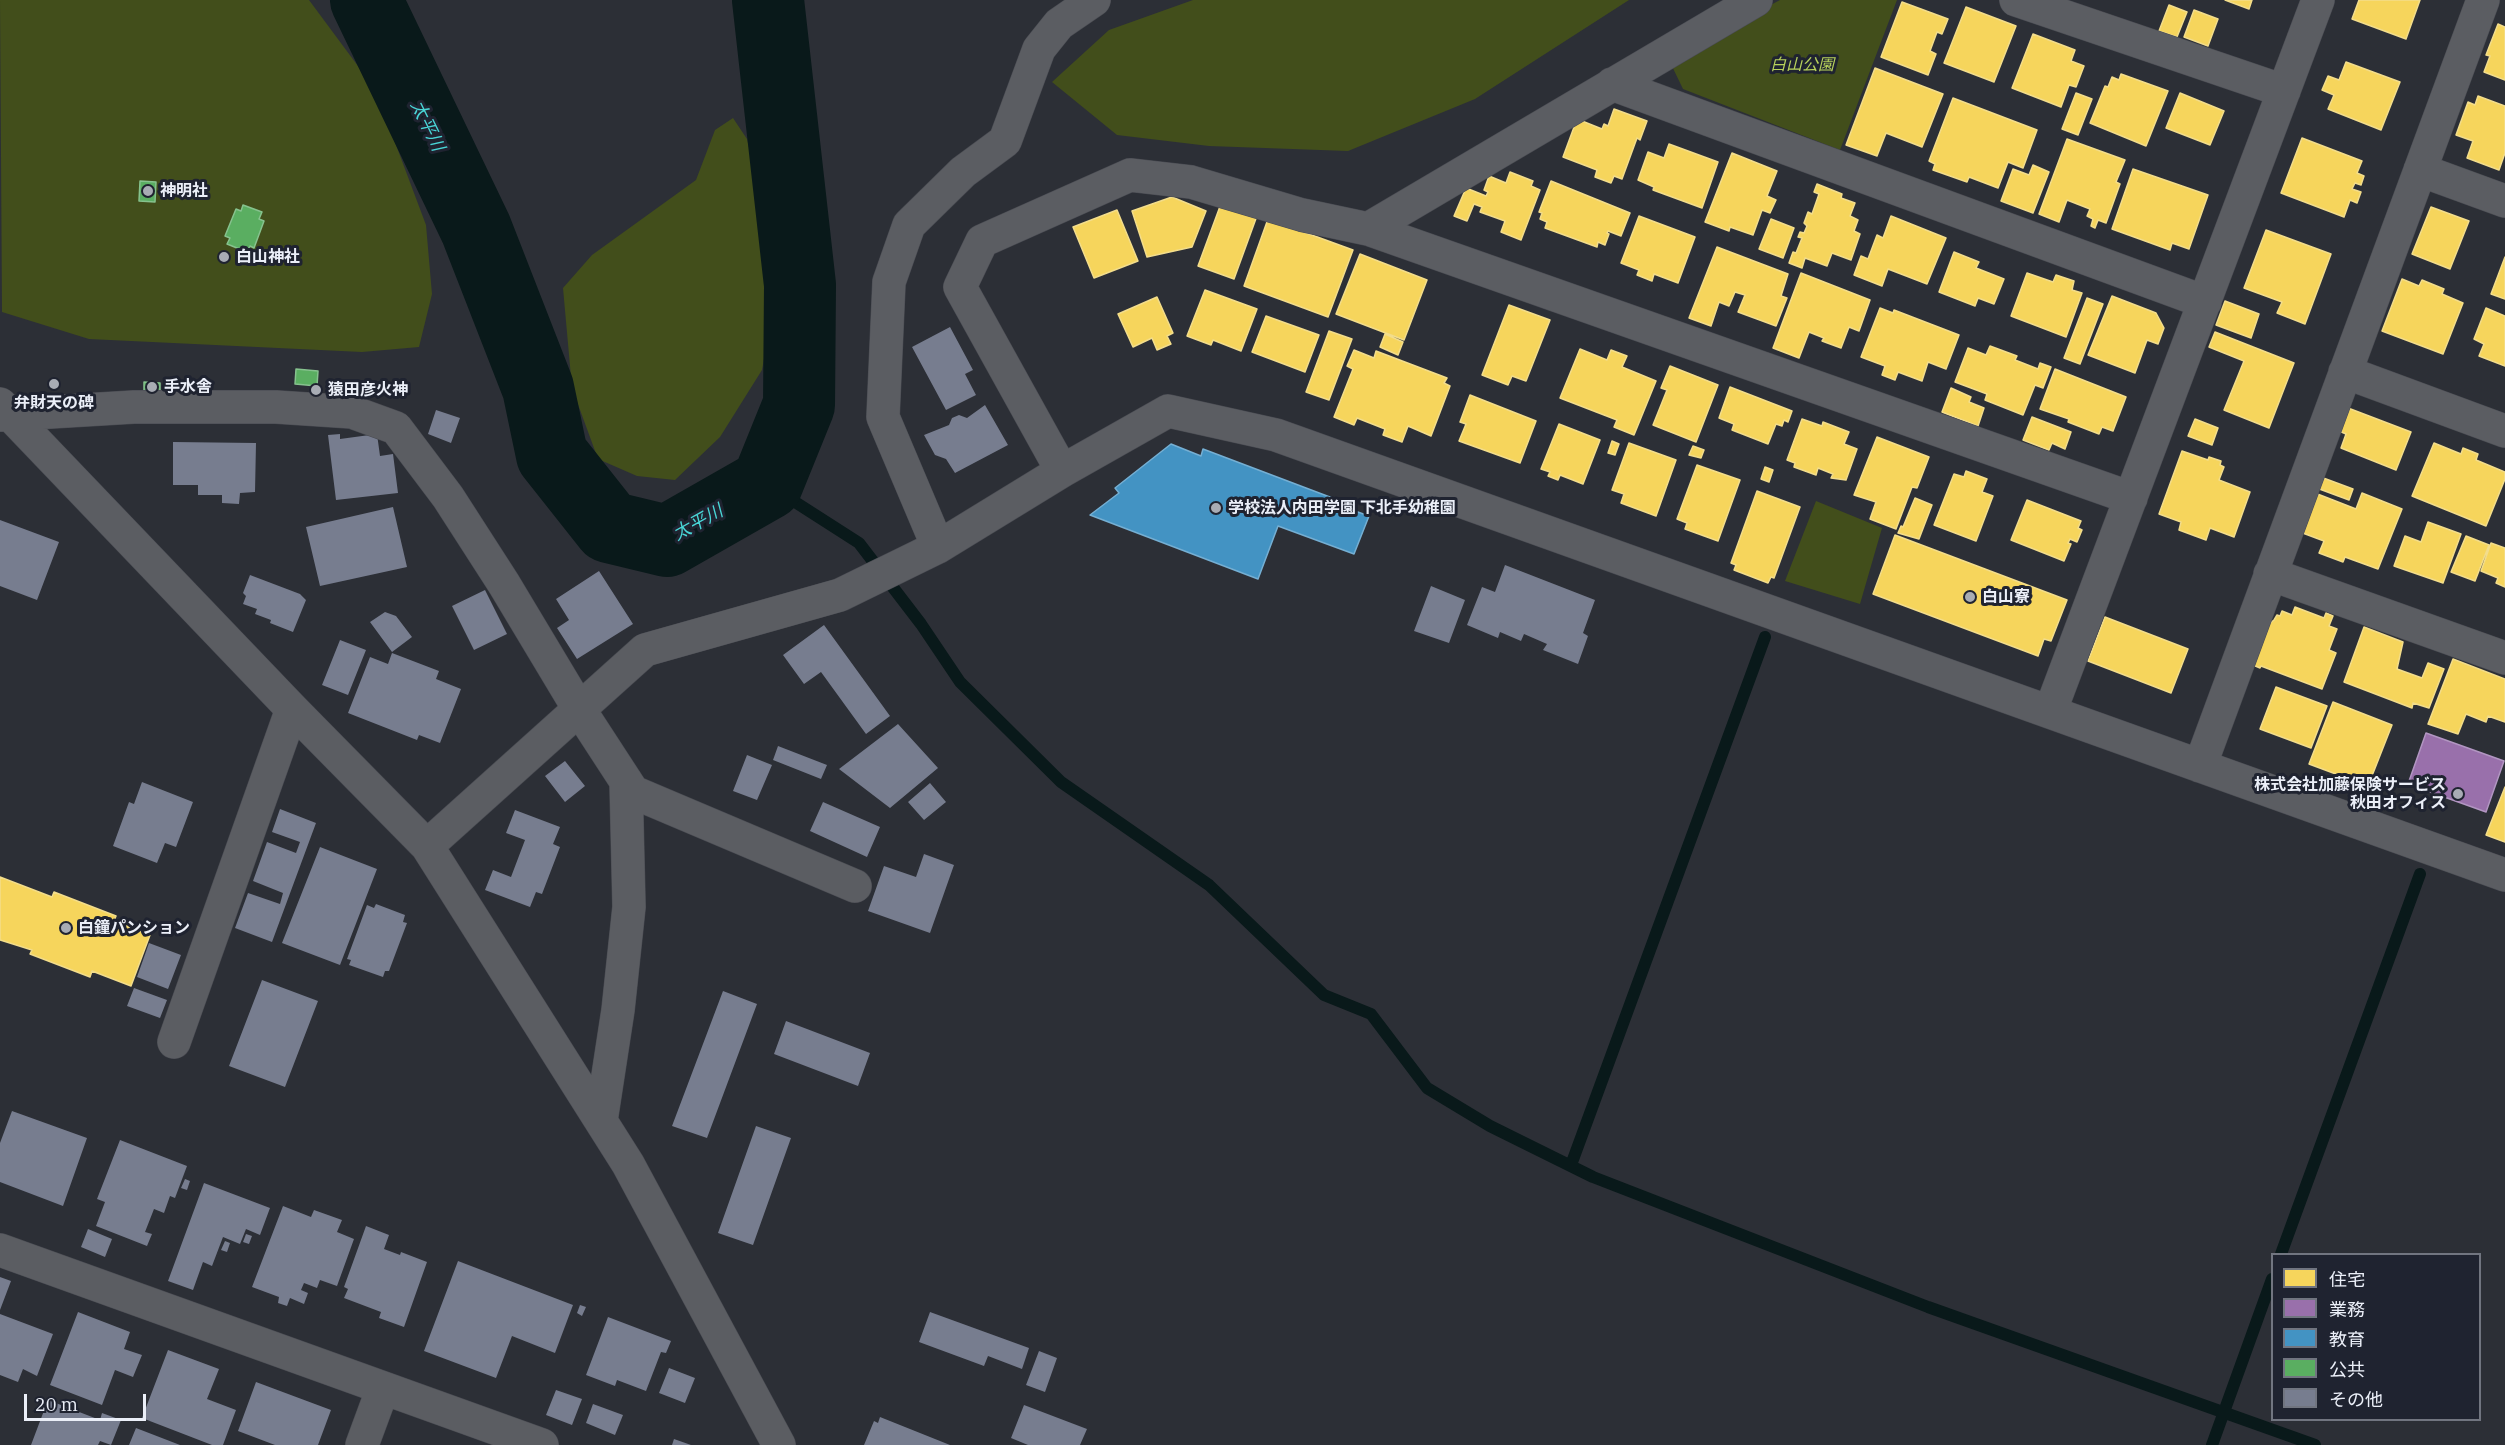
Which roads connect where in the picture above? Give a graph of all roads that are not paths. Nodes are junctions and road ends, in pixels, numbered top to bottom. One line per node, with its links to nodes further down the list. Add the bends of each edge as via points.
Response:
1 (1094, 0): 17 (street, via 1059,24 1039,49 1005,141 963,172 909,225 889,282 883,417)
2 (1756, 0): 6 (street)
3 (2016, 0): 7 (street)
4 (2318, 0): 7 (street)
5 (2483, 0): 8 (street)
6 (1612, 84): 10 (street); 11 (street)
7 (2284, 92): 11 (street)
8 (2420, 170): 9 (street); 12 (street)
9 (2505, 201)
10 (1368, 229): 15 (street, via 1191,182 1130,175 982,241 960,287); 16 (street)
11 (2205, 302): 16 (street)
12 (2345, 372): 14 (street); 18 (street)
13 (4, 411): 20 (street); 21 (street, via 276,407 352,412 396,428 448,497)
14 (2505, 431)
15 (1062, 471): 17 (street); 22 (street, via 1168,411 1276,435)
16 (2131, 498): 22 (street)
17 (938, 547): 21 (street, via 840,595 645,650)
18 (2270, 574): 19 (street); 23 (street)
19 (2505, 658)
20 (292, 709): 25 (street); 28 (street)
21 (579, 710): 24 (street); 25 (street)
22 (2050, 712): 23 (street)
23 (2200, 766): 26 (street)
24 (626, 781): 27 (street, via 633,792); 29 (street, via 629,908)
25 (427, 846): 29 (street)
26 (2505, 875)
27 (855, 886)
28 (174, 1042)
29 (601, 1121): 34 (street)
30 (0, 1250): 31 (street)
31 (383, 1388): 32 (street); 33 (street)
32 (362, 1445)
33 (542, 1445)
34 (779, 1445)

